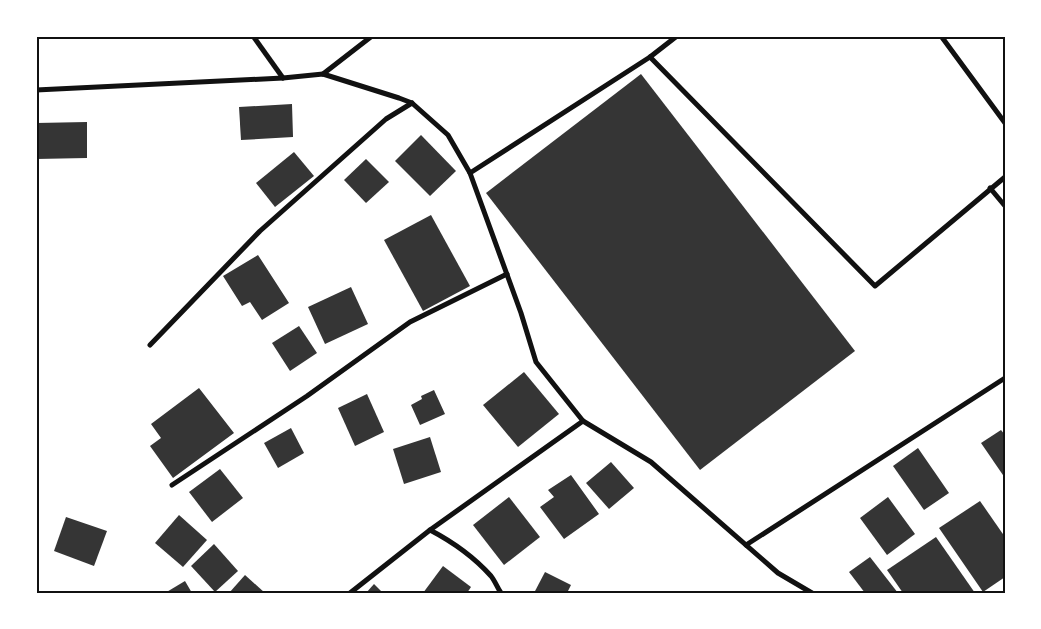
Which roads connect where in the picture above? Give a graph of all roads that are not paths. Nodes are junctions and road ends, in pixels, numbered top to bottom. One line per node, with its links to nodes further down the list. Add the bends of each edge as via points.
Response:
1 (253, 36): 7 (street)
2 (372, 36): 6 (street)
3 (678, 36): 5 (street)
4 (941, 36): 10 (street)
5 (650, 57): 11 (street); 13 (street, via 875,286)
6 (323, 74): 7 (street); 9 (street)
7 (283, 78): 8 (street)
8 (36, 90)
9 (412, 103): 11 (street, via 448,135); 16 (street, via 386,119 260,231)
10 (1005, 123)
11 (470, 173): 15 (street)
12 (1005, 176): 13 (street)
13 (990, 188): 14 (street)
14 (1005, 206)
15 (507, 274): 18 (street, via 536,362); 19 (street, via 410,322 307,396)
16 (150, 345)
17 (1005, 378): 21 (street)
18 (583, 421): 20 (street); 21 (street, via 651,462)
19 (172, 485)
20 (430, 530): 22 (street); 23 (street, via 490,574)
21 (746, 545): 24 (street, via 778,574)
22 (350, 593)
23 (501, 593)
24 (812, 593)

